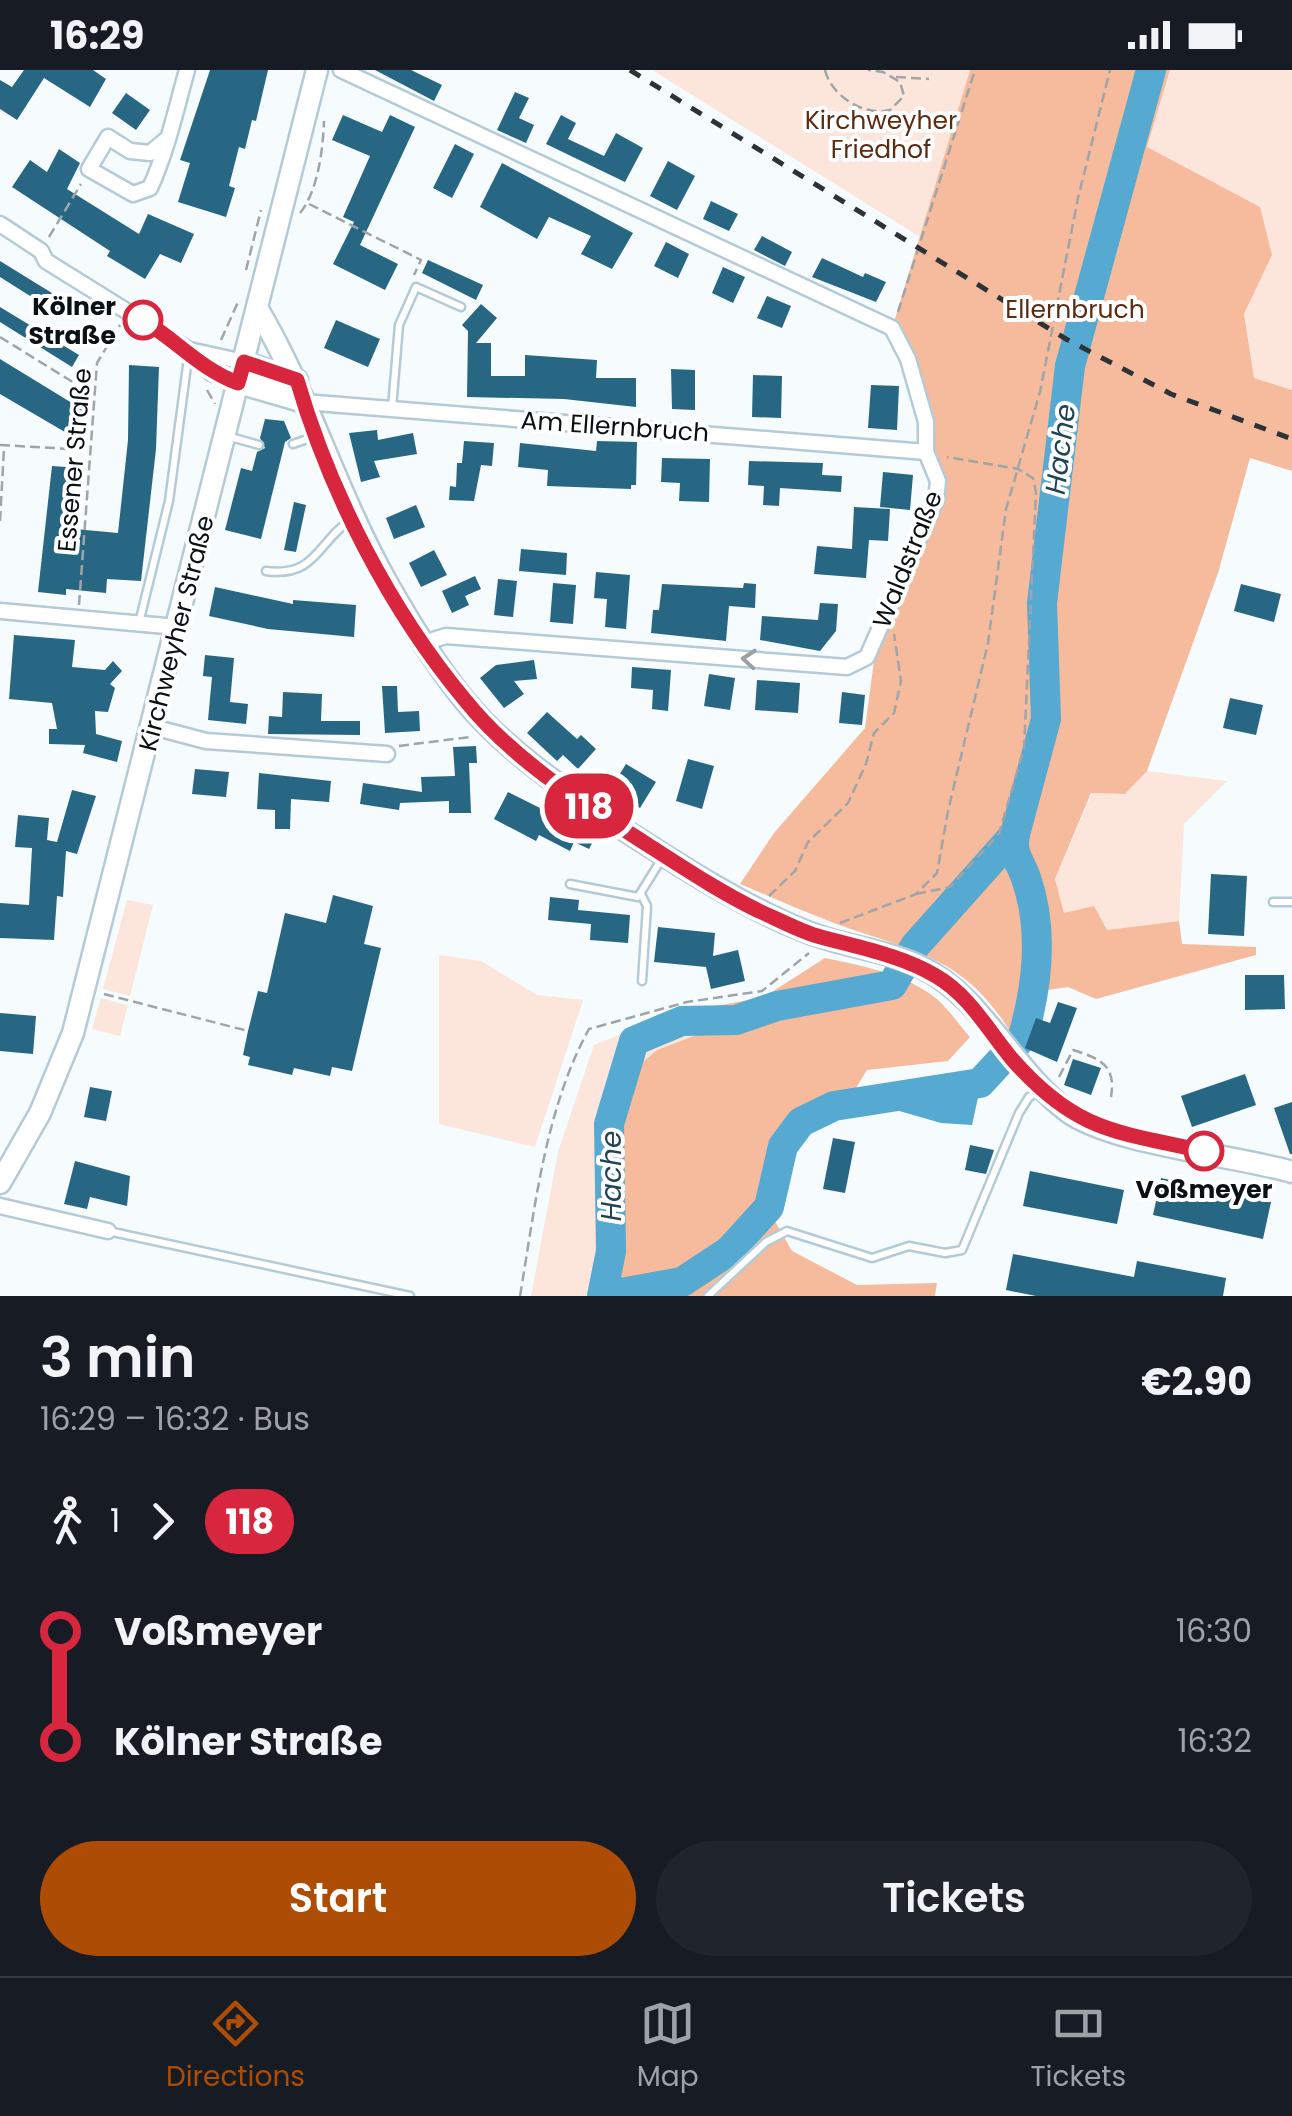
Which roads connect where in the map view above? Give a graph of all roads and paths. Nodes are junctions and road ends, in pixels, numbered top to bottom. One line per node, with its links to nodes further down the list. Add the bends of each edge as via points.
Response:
1 (188, 70): 12 (street)
2 (317, 70): 20 (main road, Kirchweyher Straße)
3 (341, 70): 22 (street)
4 (825, 70): 9 (path, via 832,89 868,112 890,110 904,96)
5 (868, 70): 8 (path)
6 (975, 70): 22 (path)
7 (1110, 70): 38 (path)
8 (883, 71): 9 (path)
9 (894, 76): 10 (path)
10 (929, 79)
11 (324, 118): 14 (path)
12 (168, 139): 13 (street, via 150,153 108,138); 13 (street, via 150,188 133,194)
13 (89, 169): 17 (path)
14 (307, 204): 15 (path); 18 (path, via 421,260 412,280)
15 (298, 214)
16 (0, 224): 17 (street)
17 (41, 250): 21 (street, via 46,260)
18 (416, 287): 19 (lane); 29 (lane, via 399,325)
19 (461, 307)
20 (257, 308): 25 (main road, Kirchweyher Straße); 26 (main road)
21 (129, 311): 24 (street); 27 (path, Essener Straße, via 97,363)
22 (892, 328): 36 (street, Waldstraße, via 926,422)
23 (0, 336): 27 (path)
24 (189, 350): 25 (street); 25 (street, via 211,373); 45 (lane, via 169,502)
25 (241, 372): 26 (main road); 28 (main road); 30 (main road, Kirchweyher Straße)
26 (297, 380): 28 (main road)
27 (94, 395): 35 (path, Essener Straße)
28 (304, 402): 29 (street, Am Ellernbruch); 31 (main road)
29 (392, 409): 36 (street, Am Ellernbruch)
30 (226, 436): 34 (lane); 46 (main road, Kirchweyher Straße)
31 (318, 436): 32 (lane); 40 (main road)
32 (293, 444)
33 (2, 445): 35 (path); 39 (path)
34 (258, 445)
35 (91, 450): 44 (path, Essener Straße)
36 (926, 452): 43 (street, Waldstraße, via 938,481 936,500)
37 (959, 459): 38 (path)
38 (1018, 468): 54 (path, via 937,874); 54 (path, via 1033,478 1036,492 1024,748 999,834 950,887)
39 (0, 518)
40 (353, 518): 41 (lane, via 316,559 285,574); 47 (main road)
41 (266, 571)
42 (0, 611): 44 (street)
43 (886, 614): 47 (street, Waldstraße, one-way to 47, via 867,657 846,667 446,636); 57 (path, via 901,680 894,713 874,733 848,803)
44 (78, 620): 45 (street)
45 (139, 625): 46 (street)
46 (177, 628): 48 (main road, Kirchweyher Straße)
47 (423, 643): 51 (main road, via 503,740)
48 (154, 728): 50 (street, via 206,741); 60 (main road, Kirchweyher Straße)
49 (476, 734): 50 (path, via 398,746)
50 (387, 754)
51 (665, 856): 53 (lane); 57 (main road)
52 (570, 884): 53 (lane)
53 (641, 894): 59 (lane, via 647,906)
54 (916, 894): 58 (path, via 840,924)
55 (1273, 902): 56 (lane)
56 (1292, 902)
57 (756, 909): 58 (main road)
58 (818, 942): 62 (main road, via 892,956 952,985); 69 (path, via 762,992 686,1002 588,1029 574,1055 542,1168)
59 (642, 981)
60 (84, 990): 61 (path); 65 (main road, Kirchweyher Straße, via 64,1060)
61 (248, 1031)
62 (1042, 1090): 63 (path, via 1064,1071 1074,1050 1108,1064); 64 (main road, via 1101,1129); 70 (lane, via 1019,1113 962,1250 909,1246 872,1258 787,1231)
63 (1111, 1098)
64 (1292, 1172)
65 (0, 1182)
66 (0, 1206): 67 (street)
67 (108, 1231): 68 (lane)
68 (410, 1296)
69 (520, 1296)
70 (708, 1296)

